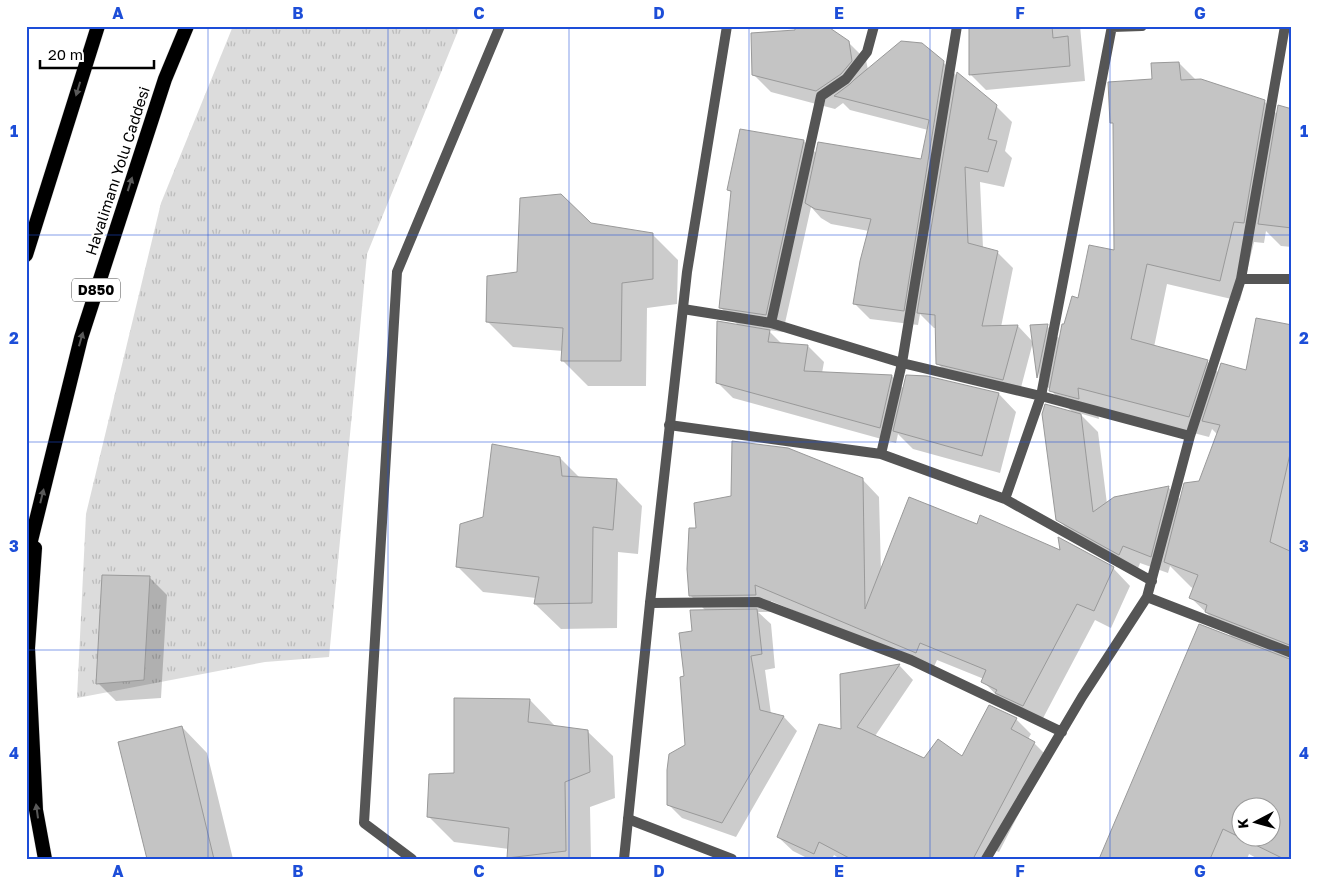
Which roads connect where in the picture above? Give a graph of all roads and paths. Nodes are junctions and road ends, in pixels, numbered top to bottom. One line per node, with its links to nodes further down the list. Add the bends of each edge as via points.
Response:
1 (98, 26): 10 (highway, one-way to 10)
2 (187, 26): 21 (highway, Havalimanı Yolu Caddesi / D850, one-way to 2, via 81,338 165,79)
3 (500, 26): 30 (street, via 397,272 364,823)
4 (727, 26): 13 (street)
5 (874, 26): 14 (street, via 867,52 846,79 821,96)
6 (957, 26): 15 (street)
7 (1142, 26): 9 (street)
8 (1285, 26): 11 (street)
9 (1112, 27): 16 (street)
10 (26, 255)
11 (1242, 279): 12 (street); 18 (street)
12 (1292, 279)
13 (683, 309): 14 (street); 17 (street)
14 (771, 322): 15 (street)
15 (902, 363): 16 (street); 19 (street)
16 (1041, 396): 18 (street); 20 (street)
17 (669, 425): 19 (street); 25 (street)
18 (1190, 436): 23 (street)
19 (881, 454): 20 (street)
20 (1005, 499): 23 (street)
21 (37, 518): 22 (highway, Havalimanı Yolu Caddesi / D850); 29 (highway, one-way to 21, via 36,810 28,648)
22 (26, 561)
23 (1152, 581): 24 (street)
24 (1147, 597): 26 (street); 27 (street)
25 (650, 603): 27 (street, via 758,602 911,660); 28 (street)
26 (1292, 654)
27 (1062, 732): 33 (street)
28 (628, 819): 31 (street); 32 (street)
29 (46, 859)
30 (412, 859)
31 (624, 859)
32 (732, 859)
33 (986, 859)

